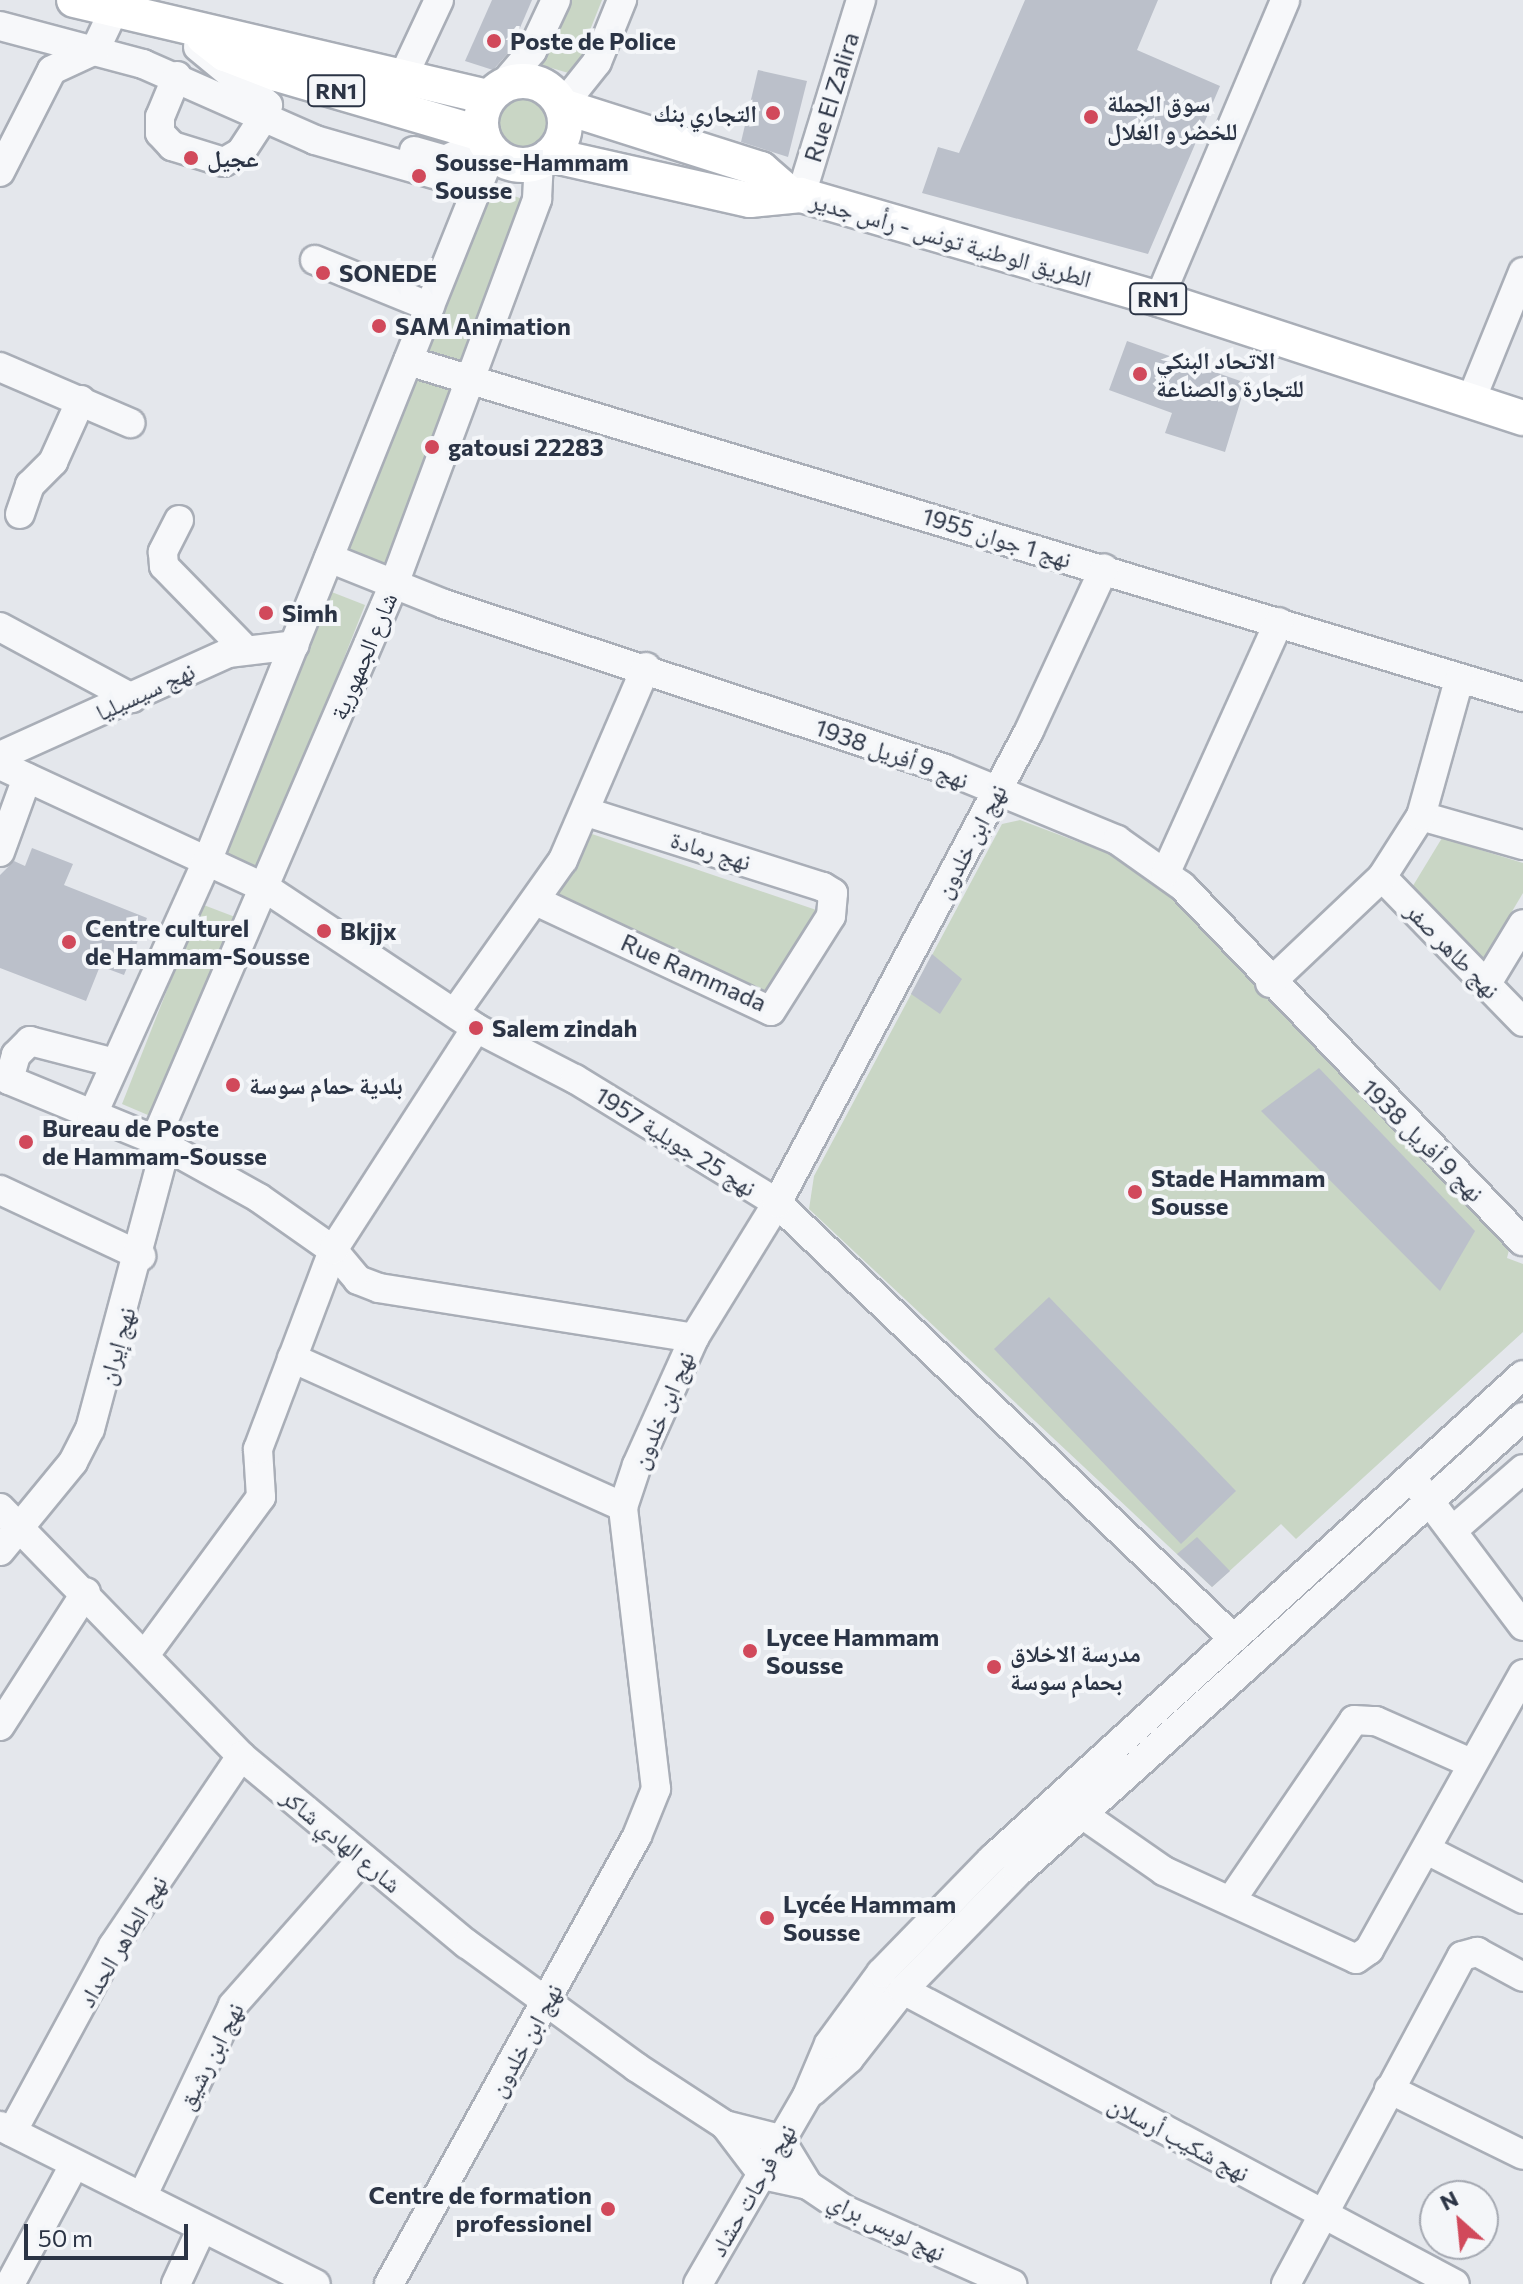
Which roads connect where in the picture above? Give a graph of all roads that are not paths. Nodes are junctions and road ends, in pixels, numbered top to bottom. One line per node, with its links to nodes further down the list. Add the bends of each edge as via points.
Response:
1 (74, 0): 7 (main road, RN1)
2 (439, 0): 12 (street)
3 (556, 0): 13 (street, via 532,51)
4 (622, 0): 14 (street, via 597,62)
5 (861, 0): 20 (street, Rue El Zalira)
6 (1285, 0): 23 (street)
7 (114, 10): 9 (main road, RN1); 10 (street)
8 (0, 26): 10 (street)
9 (187, 30): 12 (main road, RN1, via 232,33); 16 (main road, RN1, via 225,54 277,74)
10 (95, 50): 11 (street); 18 (street, via 52,70)
11 (177, 76): 15 (street); 15 (street, via 160,117 160,133 172,146 224,162 241,152)
12 (402, 79): 13 (main road, RN1)
13 (496, 92): 14 (main road, RN1, via 544,86); 16 (main road)
14 (562, 106): 17 (main road, via 564,133); 20 (main road, الطريق الوطنية تونس - رأس جدير / RN1, via 761,169)
15 (264, 117): 19 (street, via 315,140)
16 (486, 142): 17 (main road, RN1, via 514,164); 19 (street)
17 (544, 159): 20 (main road, الطريق الوطنية تونس - رأس جدير / RN1, via 750,200); 27 (street, شارع الجمهورية, via 537,199)
18 (0, 172)
19 (479, 187): 24 (street)
20 (795, 194): 23 (main road, الطريق الوطنية تونس - رأس جدير / RN1)
21 (315, 260): 24 (street)
22 (1523, 272): 29 (street)
23 (1159, 299): 29 (main road, الطريق الوطنية تونس - رأس جدير / RN1)
24 (430, 307): 25 (street)
25 (408, 361): 27 (street, نهج 1 جوان 1955); 34 (street)
26 (0, 367): 28 (street)
27 (470, 381): 35 (street, نهج 1 جوان 1955); 36 (street, شارع الجمهورية)
28 (81, 400): 31 (street); 32 (street, via 53,462 30,485)
29 (1471, 400): 30 (main road, الطريق الوطنية تونس - رأس جدير / RN1)
30 (1523, 418)
31 (130, 423)
32 (20, 514)
33 (179, 520): 40 (street, via 163,552 164,566)
34 (329, 558): 36 (street, نهج 9 أفريل 1938); 39 (street)
35 (1104, 569): 37 (street, نهج 1 جوان 1955); 48 (street, نهج ابن خلدون)
36 (394, 584): 41 (street, نهج 9 أفريل 1938); 56 (street, شارع الجمهورية)
37 (1279, 622): 42 (street, نهج 1 جوان 1955); 54 (street)
38 (0, 627): 44 (street)
39 (295, 645): 40 (street, نهج سيسيليا); 53 (street)
40 (245, 649): 44 (street, نهج سيسيليا)
41 (646, 667): 48 (street, نهج 9 أفريل 1938); 49 (street)
42 (1459, 680): 43 (street, نهج 1 جوان 1955); 50 (street)
43 (1523, 697)
44 (132, 698): 45 (street, نهج سيسيليا)
45 (0, 756)
46 (0, 765): 47 (street, نهج 25 جويلية 1957)
47 (27, 778): 52 (street); 53 (street, نهج 25 جويلية 1957)
48 (996, 793): 54 (street, نهج 9 أفريل 1938, via 1074,818); 68 (street, نهج ابن خلدون)
49 (587, 812): 57 (street, نهج رمادة); 58 (street)
50 (1421, 816): 51 (street); 55 (street)
51 (1523, 845)
52 (0, 852)
53 (206, 864): 56 (street, نهج 25 جويلية 1957); 64 (street)
54 (1166, 872): 60 (street, نهج 9 أفريل 1938)
55 (1382, 877): 60 (street); 61 (street, نهج طاهر صفر)
56 (267, 889): 62 (street, نهج 25 جويلية 1957); 66 (street, شارع الجمهورية)
57 (833, 893): 58 (street, Rue Rammada, via 831,916 771,1011)
58 (536, 901): 62 (street)
59 (1523, 924): 61 (street)
60 (1270, 983): 69 (street, نهج 9 أفريل 1938)
61 (1486, 985): 63 (street, نهج طاهر صفر)
62 (466, 1020): 68 (street, نهج 25 جويلية 1957, via 575,1079); 70 (street)
63 (1523, 1022)
64 (115, 1063): 65 (street); 65 (street, via 30,1041 12,1062 11,1084)
65 (92, 1116): 66 (street)
66 (160, 1143): 70 (street, via 259,1198); 71 (street, نهج إيران)
67 (0, 1190): 71 (street)
68 (777, 1203): 72 (street, نهج ابن خلدون); 86 (street, نهج 25 جويلية 1957)
69 (1523, 1241)
70 (333, 1250): 72 (street, via 358,1280 379,1288); 73 (street)
71 (141, 1256): 81 (street, نهج إيران, via 90,1429)
72 (694, 1338): 79 (street, نهج ابن خلدون)
73 (292, 1358): 79 (street); 87 (street, via 258,1449 261,1497)
74 (1523, 1375): 77 (street)
75 (1523, 1417): 78 (street)
76 (1523, 1469): 82 (street)
77 (1411, 1475): 78 (street); 86 (street)
78 (1427, 1498): 82 (street); 93 (street)
79 (623, 1507): 100 (street, نهج ابن خلدون, via 656,1750 656,1789 637,1836)
80 (0, 1508): 81 (street, شارع الهادي شاكر)
81 (24, 1527): 83 (street, نهج إيران); 84 (street, شارع الهادي شاكر)
82 (1452, 1531): 85 (street)
83 (0, 1551)
84 (86, 1592): 87 (street, شارع الهادي شاكر); 90 (street)
85 (1523, 1626)
86 (1232, 1637): 102 (street, via 992,1859 881,1973 829,2044)
87 (145, 1655): 91 (street, شارع الهادي شاكر)
88 (1523, 1674): 89 (street)
89 (1513, 1721): 92 (street)
90 (0, 1726)
91 (241, 1756): 95 (street, شارع الهادي شاكر); 104 (street, نهج الطاهر الحداد, via 113,1946)
92 (1471, 1763): 94 (street); 96 (street, via 1376,1721 1354,1720)
93 (1082, 1814): 94 (street, via 1164,1871 1356,1959 1369,1950); 99 (street)
94 (1427, 1850): 97 (street)
95 (363, 1858): 100 (street, شارع الهادي شاكر); 110 (street, نهج ابن رشيق, via 233,2005)
96 (1236, 1893)
97 (1523, 1899)
98 (1523, 1977): 101 (street, via 1477,1952 1462,1956)
99 (903, 1990): 102 (street, via 849,2059); 111 (street, نهج شكيب أرسلان)
100 (548, 1999): 103 (street, شارع الهادي شاكر); 116 (street, نهج ابن خلدون)
101 (1389, 2089): 106 (street); 111 (street)
102 (807, 2096): 105 (street, نهج فرحات حشاد)
103 (725, 2125): 105 (street, شارع الهادي شاكر); 108 (street, شارع الهادي شاكر)
104 (6, 2129): 107 (street)
105 (780, 2139): 108 (street, نهج فرحات حشاد); 109 (street)
106 (1523, 2155)
107 (73, 2167): 110 (street); 113 (street)
108 (763, 2175): 109 (street); 117 (street, نهج فرحات حشاد)
109 (808, 2185): 118 (street, نهج لويس براي, via 845,2210)
110 (142, 2197): 112 (street)
111 (1321, 2215): 119 (street); 120 (street, نهج شكيب أرسلان)
112 (202, 2228): 114 (street); 115 (street)
113 (10, 2284)
114 (176, 2284)
115 (316, 2284)
116 (389, 2284)
117 (698, 2284)
118 (1012, 2284)
119 (1286, 2284)
120 (1455, 2284)

